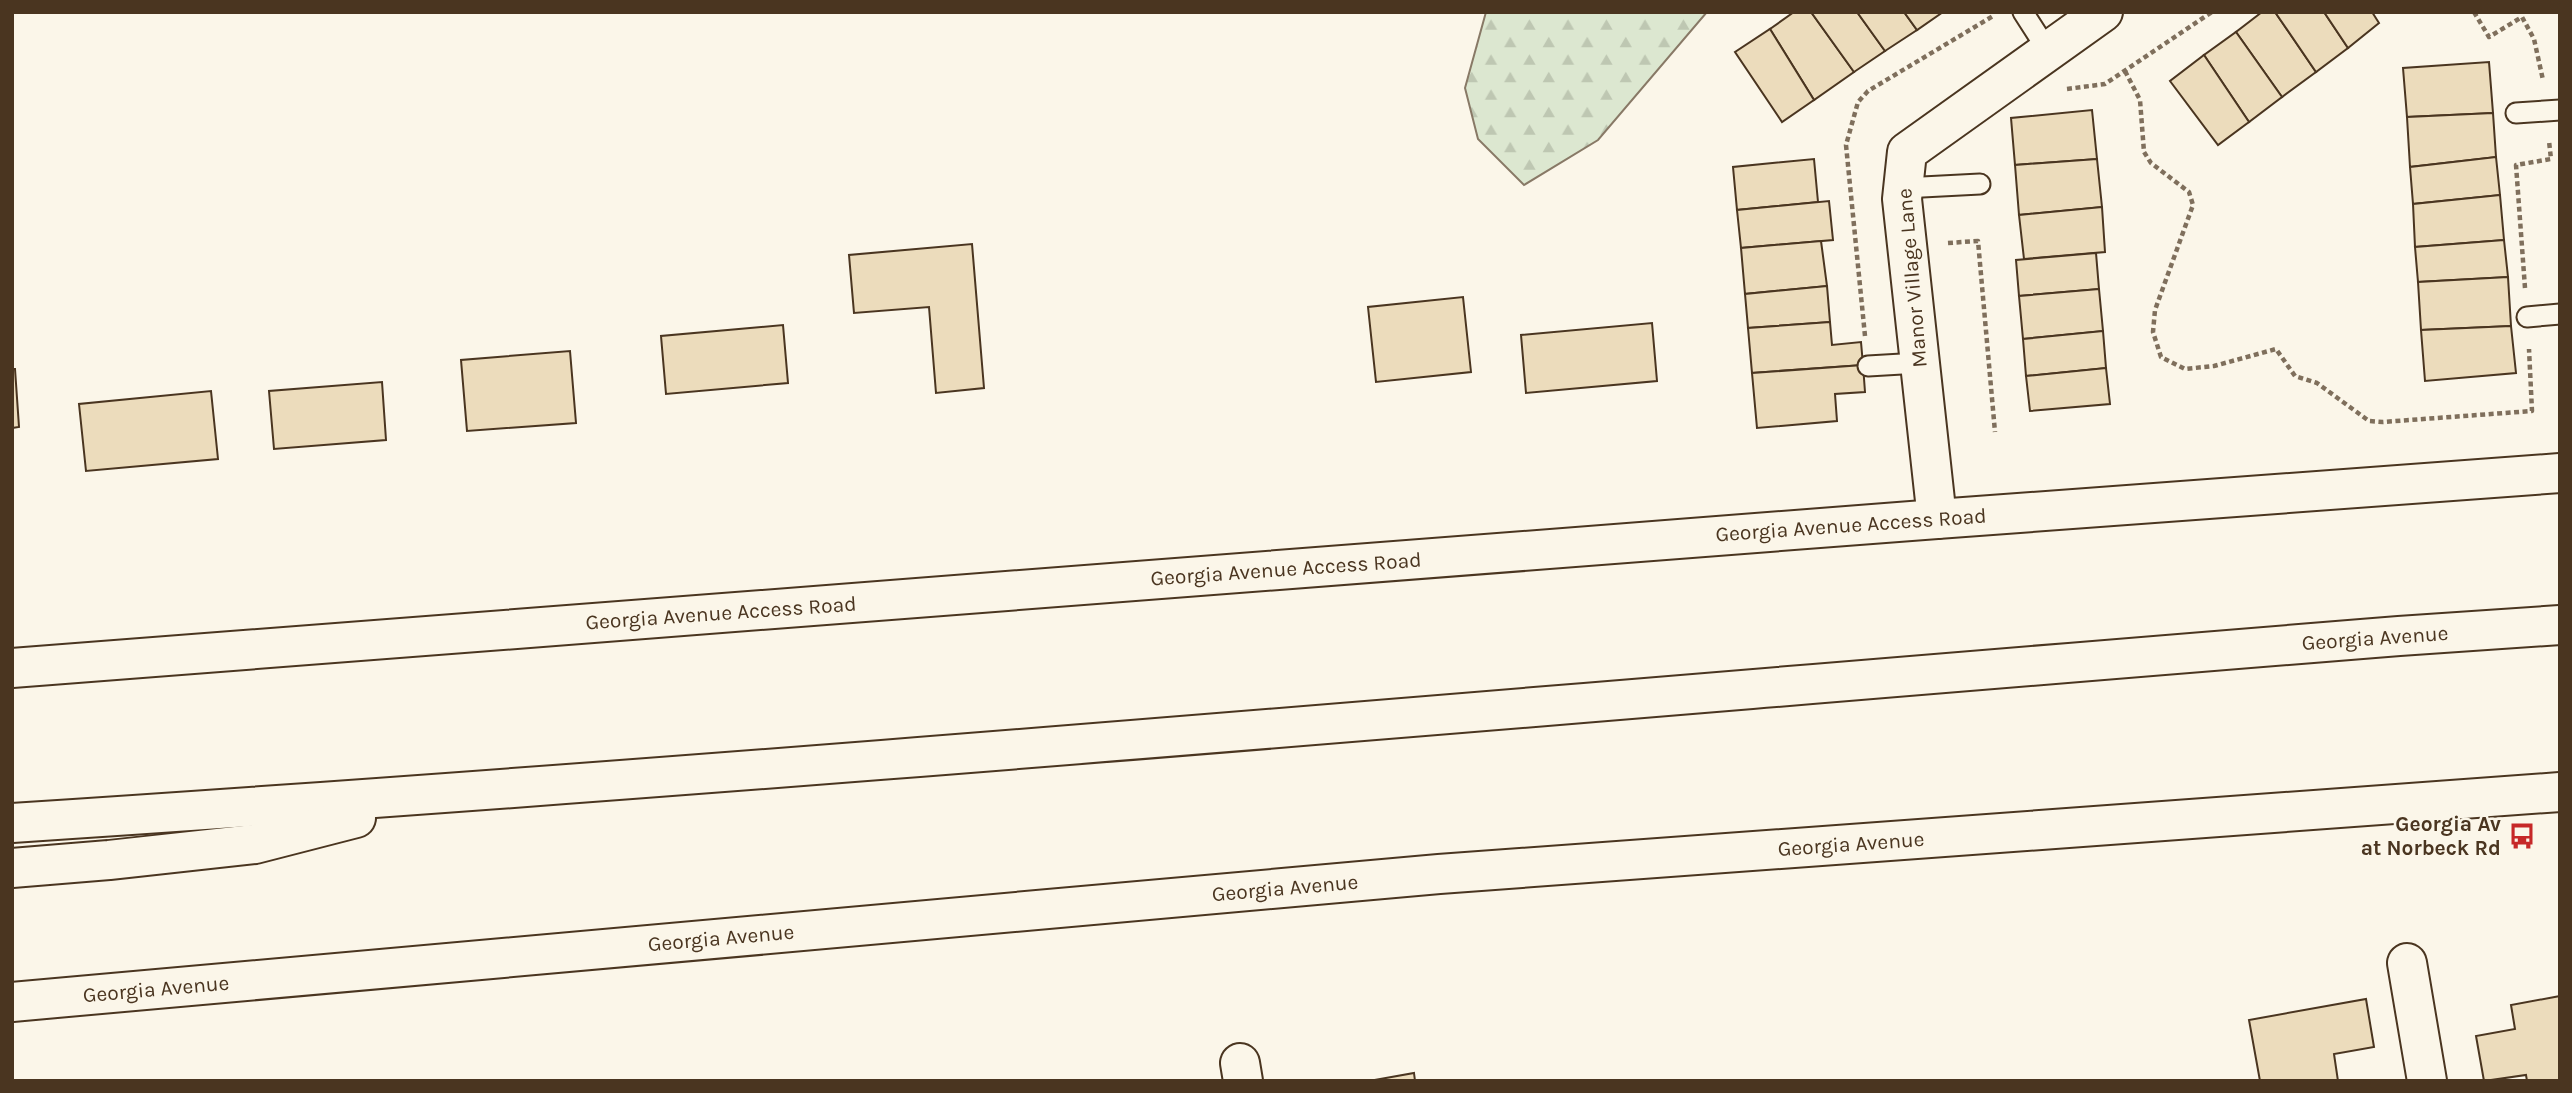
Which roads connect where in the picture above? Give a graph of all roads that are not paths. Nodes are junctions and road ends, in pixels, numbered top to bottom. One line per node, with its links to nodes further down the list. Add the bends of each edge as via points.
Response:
1 (2023, 12): 3 (lane)
2 (2103, 12): 3 (main road, Manor Village Lane)
3 (2048, 51): 7 (main road, Manor Village Lane, via 1907,152)
4 (2553, 110): 5 (lane)
5 (2516, 113)
6 (1980, 184): 7 (lane)
7 (1921, 188): 10 (main road, Manor Village Lane, via 1902,199)
8 (2560, 314): 9 (lane)
9 (2527, 317)
10 (1919, 363): 11 (lane); 13 (main road, Manor Village Lane)
11 (1868, 366)
12 (2560, 473): 13 (main road, Georgia Avenue Access Road)
13 (1937, 519): 15 (main road, Georgia Avenue Access Road)
14 (2560, 625): 17 (main road, Georgia Avenue)
15 (12, 668)
16 (2560, 792): 21 (main road, Georgia Avenue, via 1439,874)
17 (450, 794): 18 (main road, Georgia Avenue); 19 (main road, via 255,844)
18 (12, 823)
19 (12, 868)
20 (2407, 963): 22 (main road)
21 (12, 1002)
22 (2427, 1081)

